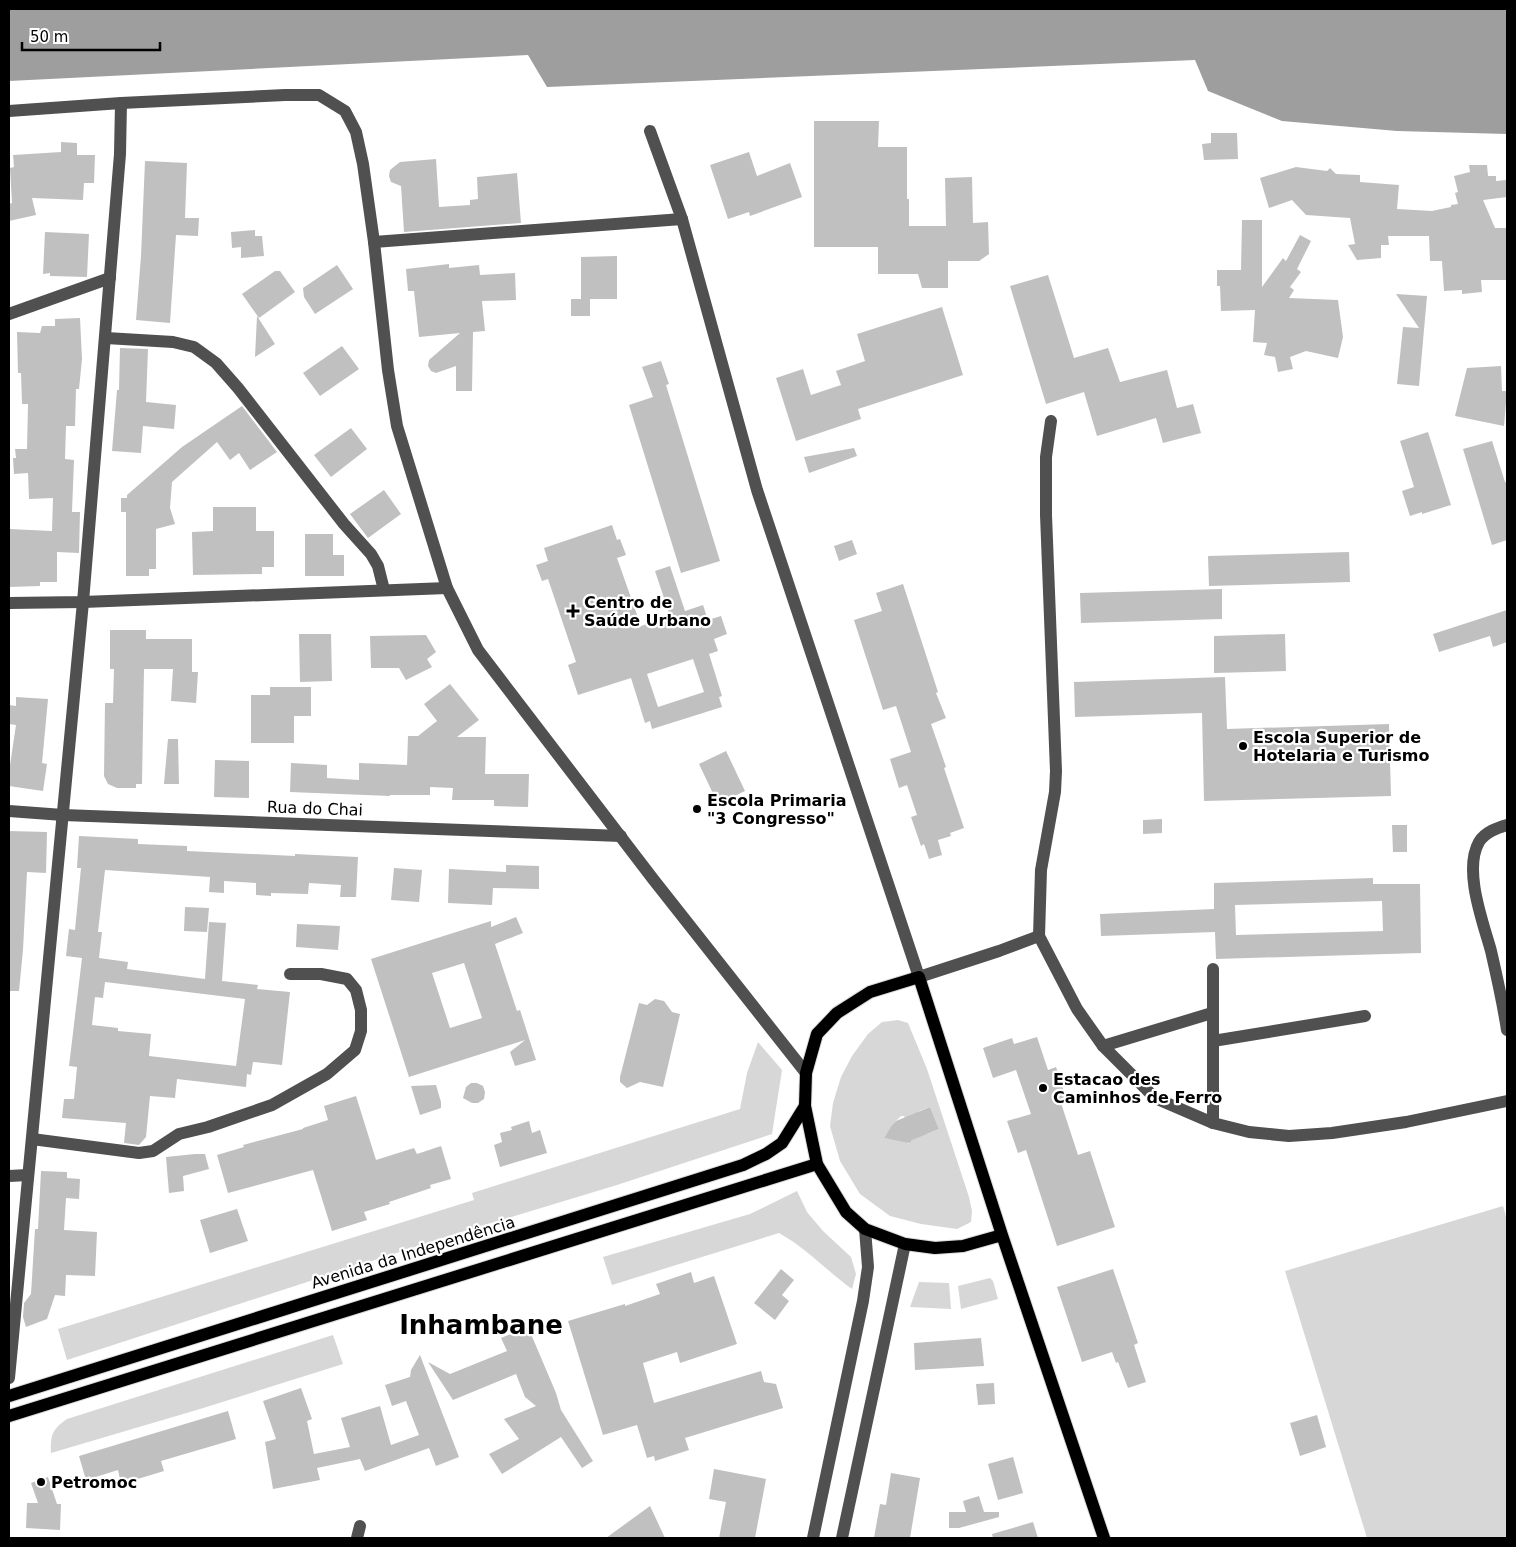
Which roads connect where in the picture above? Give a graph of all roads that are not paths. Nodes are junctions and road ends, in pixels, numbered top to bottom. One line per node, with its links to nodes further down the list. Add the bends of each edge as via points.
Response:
1 (121, 103): 2 (street); 5 (street, via 319,95 345,111 356,132); 6 (street)
2 (9, 111)
3 (650, 131): 4 (street)
4 (682, 219): 5 (street); 21 (street, via 758,490)
5 (374, 242): 10 (street, via 397,426)
6 (110, 278): 7 (street); 8 (street)
7 (9, 314)
8 (106, 338): 11 (street, via 173,342 194,347 216,363 371,554 378,566); 12 (street)
9 (1051, 421): 18 (street, via 1046,457 1046,515 1056,771 1041,870)
10 (447, 588): 11 (street); 17 (street, via 478,650)
11 (384, 590): 12 (street)
12 (83, 602): 13 (street); 15 (street)
13 (9, 603)
14 (9, 811): 15 (street, Rua do Chai)
15 (63, 815): 17 (street, Rua do Chai); 31 (street)
16 (1507, 825): 24 (street, via 1492,829 1479,842 1473,863 1474,889)
17 (621, 836): 27 (street)
18 (1039, 936): 21 (street); 26 (street, via 1077,1009)
19 (1213, 969): 22 (street)
20 (290, 974): 31 (street, via 321,974 347,979 356,990 362,1030 355,1050 327,1074 272,1105 179,1134 153,1151 140,1153)
21 (919, 977): 27 (main road, via 870,992 837,1013 817,1034); 36 (main road)
22 (1212, 1012): 25 (street); 26 (street)
23 (1365, 1016): 25 (street)
24 (1507, 1030)
25 (1213, 1041): 30 (street)
26 (1103, 1046): 30 (street, via 1155,1098)
27 (806, 1073): 29 (main road)
28 (1507, 1100): 30 (street, via 1406,1122 1332,1133 1289,1136 1249,1132)
29 (805, 1106): 32 (main road); 39 (main road, Avenida da Independência, via 782,1143 743,1165)
30 (1213, 1123)
31 (32, 1140): 34 (street)
32 (817, 1164): 35 (main road, via 846,1212); 40 (main road)
33 (9, 1176): 34 (street)
34 (28, 1176): 38 (street)
35 (865, 1229): 37 (main road); 41 (street, via 868,1267 863,1301)
36 (1002, 1235): 37 (main road, via 964,1246 935,1248); 43 (main road)
37 (905, 1244): 42 (street)
38 (9, 1378)
39 (9, 1396)
40 (9, 1416)
41 (813, 1538)
42 (842, 1538)
43 (1104, 1538)

